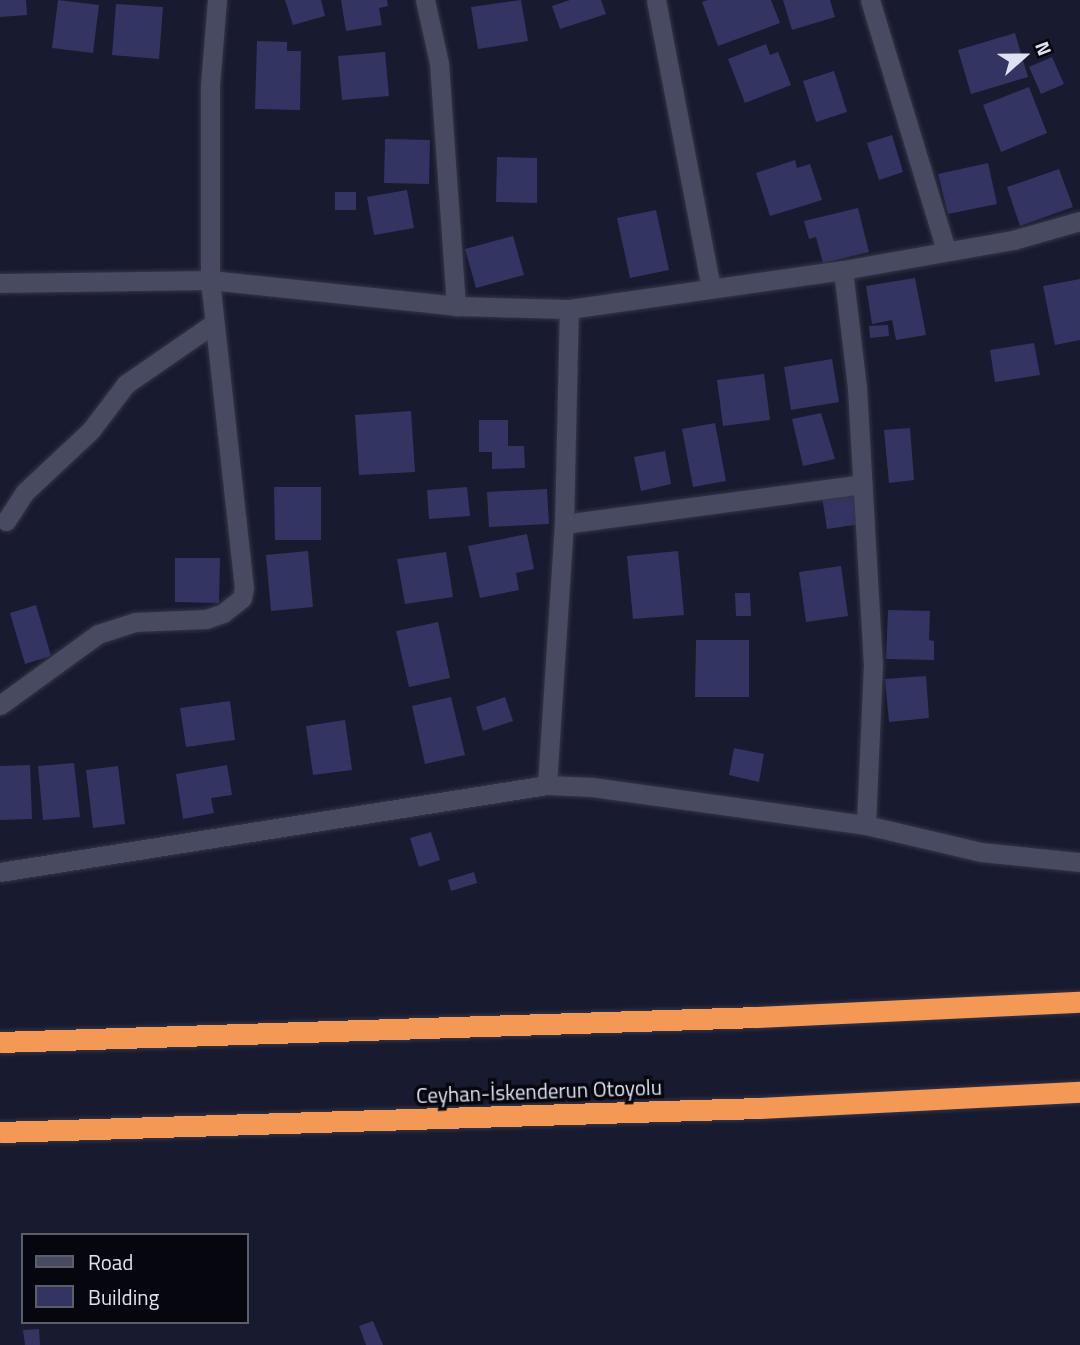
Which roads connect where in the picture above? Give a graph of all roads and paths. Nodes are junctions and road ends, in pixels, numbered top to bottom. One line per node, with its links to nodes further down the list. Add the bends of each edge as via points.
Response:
1 (216, 0): 8 (street, via 210,85)
2 (425, 0): 11 (street, via 439,63)
3 (656, 0): 10 (street)
4 (870, 0): 6 (street)
5 (1080, 221): 6 (street, via 1013,240)
6 (946, 250): 7 (street)
7 (843, 270): 10 (street); 14 (street, via 857,388)
8 (210, 280): 9 (street); 11 (street); 13 (street)
9 (0, 283)
10 (711, 289): 12 (street)
11 (456, 306): 12 (street)
12 (569, 309): 16 (street)
13 (213, 324): 15 (street, via 127,384 91,430 25,492); 17 (street, via 242,598 206,619 135,622 98,634)
14 (862, 484): 16 (street); 19 (street, via 873,664)
15 (6, 521)
16 (565, 524): 18 (street)
17 (0, 705)
18 (547, 785): 19 (street, via 592,787); 21 (street)
19 (866, 825): 20 (street, via 981,852)
20 (1080, 862)
21 (0, 872)
22 (1080, 1002): 23 (highway, via 743,1018)
23 (0, 1042)
24 (1080, 1092): 25 (highway, Ceyhan-İskenderun Otoyolu, via 747,1109)
25 (0, 1132)

